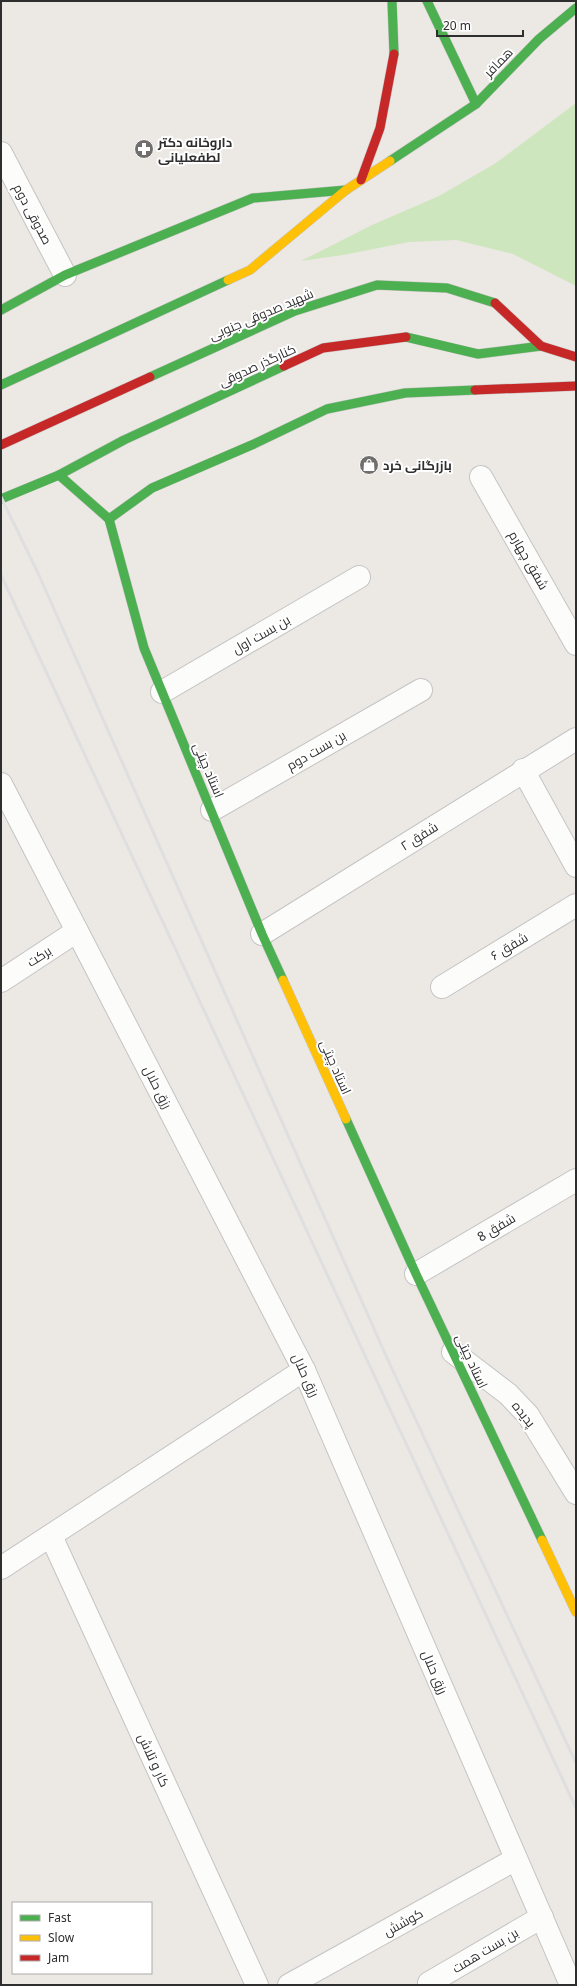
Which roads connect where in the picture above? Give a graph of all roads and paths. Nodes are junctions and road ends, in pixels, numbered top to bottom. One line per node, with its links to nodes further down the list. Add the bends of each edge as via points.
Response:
1 (392, 1): 8 (main road, via 394,58 380,128)
2 (427, 1): 6 (main road)
3 (572, 1): 4 (main road)
4 (576, 3)
5 (576, 8): 6 (main road, همافر, via 539,39)
6 (476, 104): 8 (main road)
7 (1, 153): 10 (street, صدوقی دوم)
8 (361, 180): 9 (main road)
9 (346, 190): 10 (main road, via 253,198); 14 (main road, via 250,270)
10 (65, 275): 11 (main road)
11 (1, 310)
12 (541, 346): 13 (main road, شهید صدوقی جنوبی); 16 (main road, شهید صدوقی جنوبی, via 496,303 447,288 377,285 295,311); 17 (main road, کنارگذر صدوقی, via 478,354 403,336 323,348 124,440)
13 (576, 358)
14 (1, 385)
15 (576, 386): 20 (main road, via 406,393 327,409 152,488)
16 (1, 445)
17 (59, 475): 19 (main road, کنارگذر صدوقی); 20 (main road)
18 (481, 477): 22 (street, شفق چهارم)
19 (1, 499)
20 (109, 519): 24 (main road, استاد چیتی, via 144,648)
21 (359, 577): 24 (street, بن بست اول)
22 (576, 644)
23 (421, 690): 28 (street, بن بست دوم)
24 (162, 692): 28 (main road, استاد چیتی)
25 (576, 739): 26 (street, شفق ۲)
26 (523, 770): 29 (street); 32 (street, شفق ۲)
27 (1, 784): 31 (street, رزق حلال)
28 (212, 810): 32 (main road, استاد چیتی)
29 (576, 866)
30 (576, 905): 34 (street, شفق ۶)
31 (77, 931): 33 (street, برکت); 38 (street, رزق حلال)
32 (262, 934): 36 (main road, استاد چیتی)
33 (1, 981)
34 (442, 987)
35 (576, 1180): 36 (street, شفق 8)
36 (416, 1274): 37 (main road, استاد چیتی)
37 (453, 1352): 39 (street, پدیده, via 508,1394 528,1415); 42 (main road, استاد چیتی)
38 (304, 1370): 40 (street); 43 (street, رزق حلال)
39 (576, 1493)
40 (51, 1536): 41 (street); 46 (street, کار و تلاش)
41 (1, 1568)
42 (576, 1612)
43 (516, 1859): 44 (street, رزق حلال); 47 (street, کوشش)
44 (542, 1917): 45 (street, بن بست همت); 48 (street, رزق حلال)
45 (429, 1983)
46 (257, 1985)
47 (288, 1985)
48 (571, 1985)

